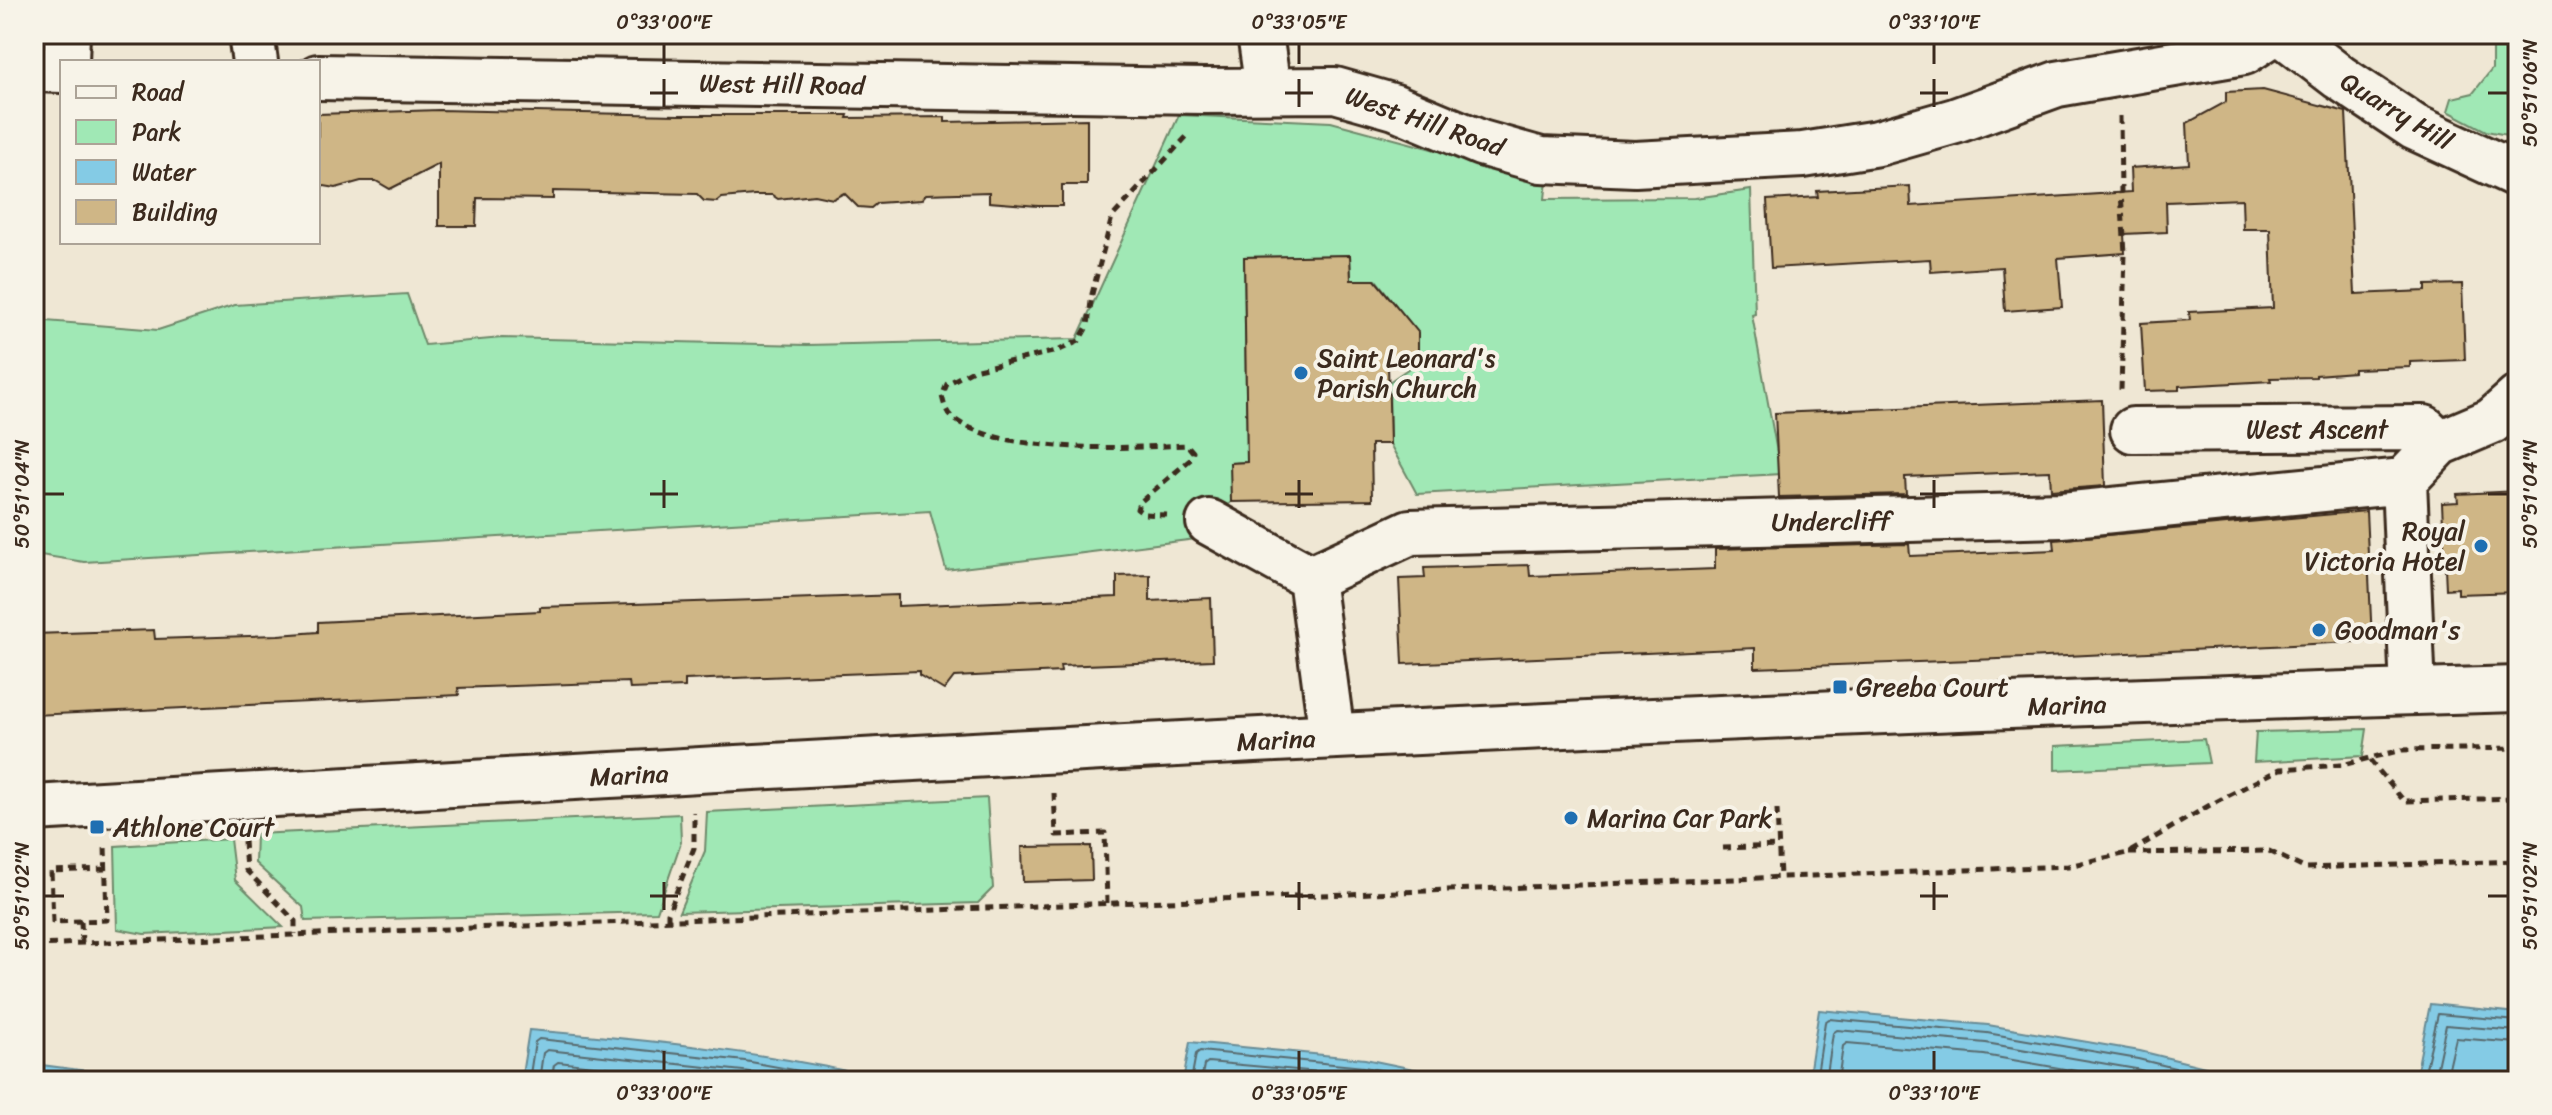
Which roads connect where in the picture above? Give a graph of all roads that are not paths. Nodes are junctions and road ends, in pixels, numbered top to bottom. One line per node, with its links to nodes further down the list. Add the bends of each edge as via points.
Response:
1 (67, 34): 6 (main road)
2 (251, 34): 7 (main road)
3 (1260, 34): 11 (main road)
4 (2272, 34): 11 (main road, West Hill Road, via 2244,52 2057,84 1878,143 1803,155 1635,164 1541,160 1335,90)
5 (2283, 34): 12 (main road, Quarry Hill, via 2414,127)
6 (66, 60)
7 (255, 60)
8 (34, 69): 9 (main road)
9 (60, 70)
10 (320, 77): 11 (main road, West Hill Road)
11 (1268, 89)
12 (2518, 175)
13 (2509, 417): 15 (main road)
14 (2133, 430): 15 (main road, West Ascent, via 2424,428)
15 (2440, 443): 16 (main road)
16 (2404, 481): 18 (main road, Undercliff, via 2062,515 1410,532); 20 (main road)
17 (1209, 522): 18 (main road)
18 (1311, 578): 21 (main road)
19 (2518, 689): 20 (main road, Marina)
20 (2413, 692): 21 (main road, Marina)
21 (1332, 736): 22 (main road, Marina)
22 (34, 808)

